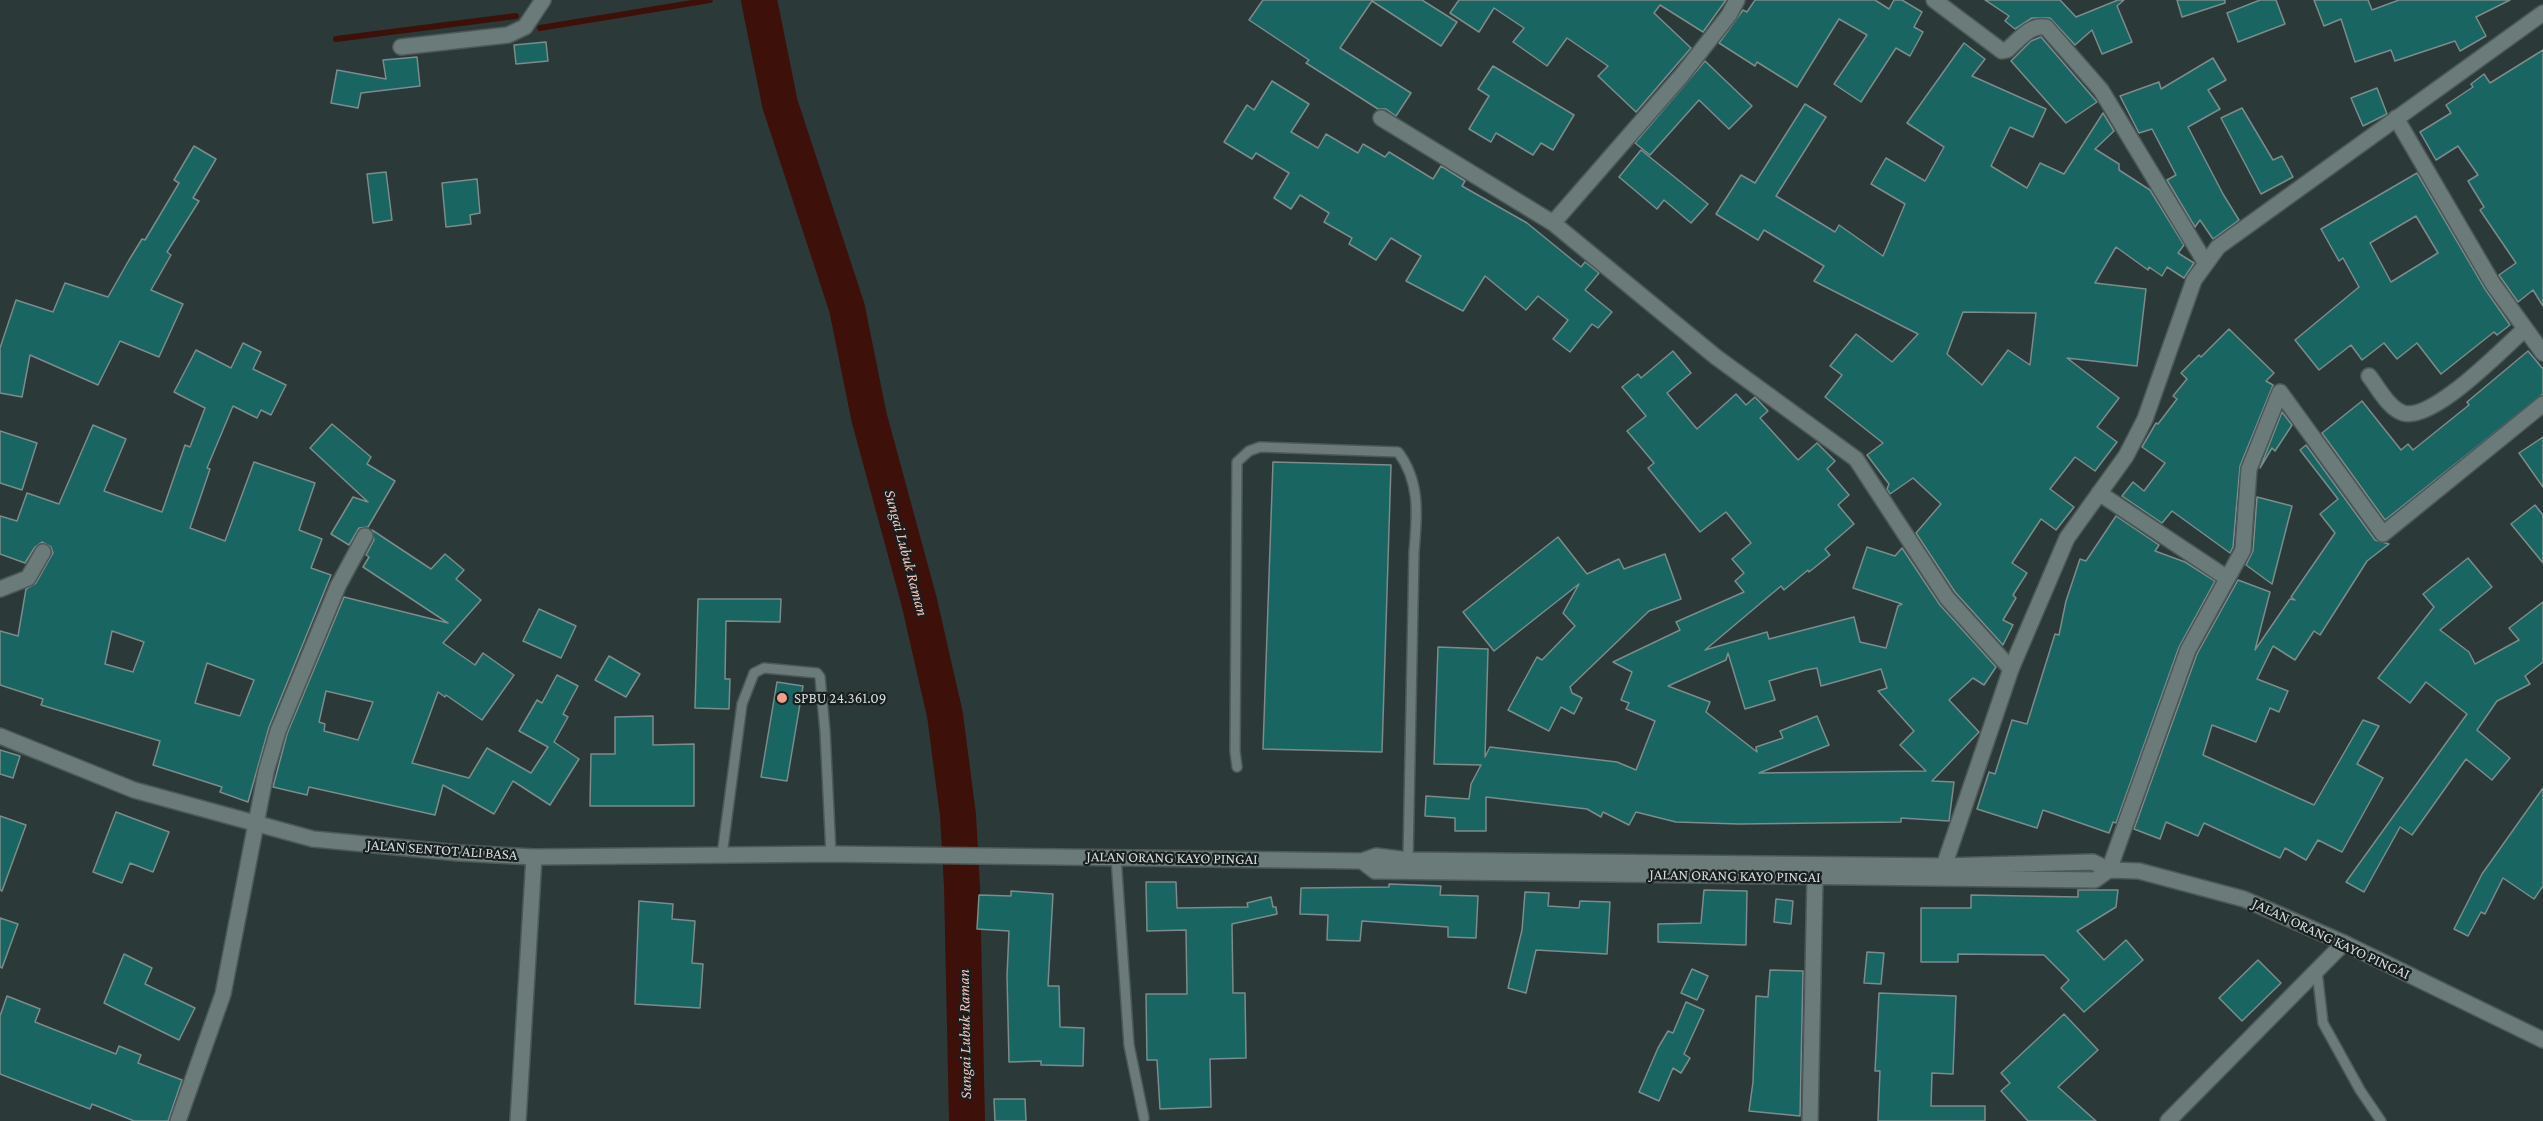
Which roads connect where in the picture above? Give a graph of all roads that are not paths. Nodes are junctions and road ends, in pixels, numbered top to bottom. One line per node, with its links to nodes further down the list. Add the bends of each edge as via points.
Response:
1 (543, 0): 5 (street, via 525,27 508,35)
2 (1737, 0): 8 (street, via 1682,75)
3 (1934, 0): 9 (street, via 2002,51 2032,28 2046,27 2101,90)
4 (2543, 13): 7 (street)
5 (401, 47)
6 (1381, 118): 8 (street)
7 (2396, 118): 9 (street, via 2218,247); 10 (street, via 2493,284)
8 (1552, 223): 19 (street, via 1716,357 1856,459 1947,598)
9 (2205, 262): 14 (street, via 2194,280 2145,419 2126,456)
10 (2526, 329): 11 (street); 12 (street, via 2443,401 2423,413 2395,409)
11 (2543, 353)
12 (2369, 376)
13 (2543, 404): 17 (street, via 2383,534 2280,392 2249,469 2243,550)
14 (2099, 493): 17 (street); 19 (street, via 2067,538)
15 (365, 536): 22 (street, via 338,586 278,731)
16 (43, 552): 18 (street, via 28,578)
17 (2227, 578): 31 (street, via 2188,650)
18 (0, 589)
19 (2011, 669): 30 (street)
20 (0, 736): 22 (street, JALAN SENTOT ALI BASA, via 134,790)
21 (1238, 767): 28 (lane, via 1237,462 1260,447 1398,452 1410,471 1418,507)
22 (257, 824): 26 (street, JALAN SENTOT ALI BASA, via 313,839); 37 (street, via 223,994)
23 (831, 854): 24 (street, JALAN SENTOT ALI BASA); 24 (lane, via 820,677 764,668 754,673 742,705); 25 (street, JALAN SENTOT ALI BASA)
24 (722, 855): 26 (street, JALAN SENTOT ALI BASA)
25 (902, 855): 27 (street, JALAN ORANG KAYO PINGAI)
26 (534, 856): 38 (street)
27 (1116, 857): 29 (street, JALAN ORANG KAYO PINGAI); 36 (lane, via 1129,1045)
28 (1408, 860): 29 (street, JALAN ORANG KAYO PINGAI, via 1376,856); 30 (street, JALAN ORANG KAYO PINGAI)
29 (1362, 861): 32 (street, JALAN ORANG KAYO PINGAI, via 1375,871)
30 (1944, 866): 31 (street, JALAN ORANG KAYO PINGAI, via 2093,862)
31 (2109, 870): 32 (street, JALAN ORANG KAYO PINGAI, via 2095,880); 33 (street, JALAN ORANG KAYO PINGAI, via 2139,871 2244,899)
32 (1815, 876): 39 (street)
33 (2344, 943): 34 (street); 35 (street, JALAN ORANG KAYO PINGAI)
34 (2317, 971): 40 (street); 41 (lane, via 2323,1023)
35 (2543, 1040)
36 (1144, 1118)
37 (178, 1121)
38 (518, 1121)
39 (1810, 1121)
40 (2168, 1121)
41 (2381, 1121)

